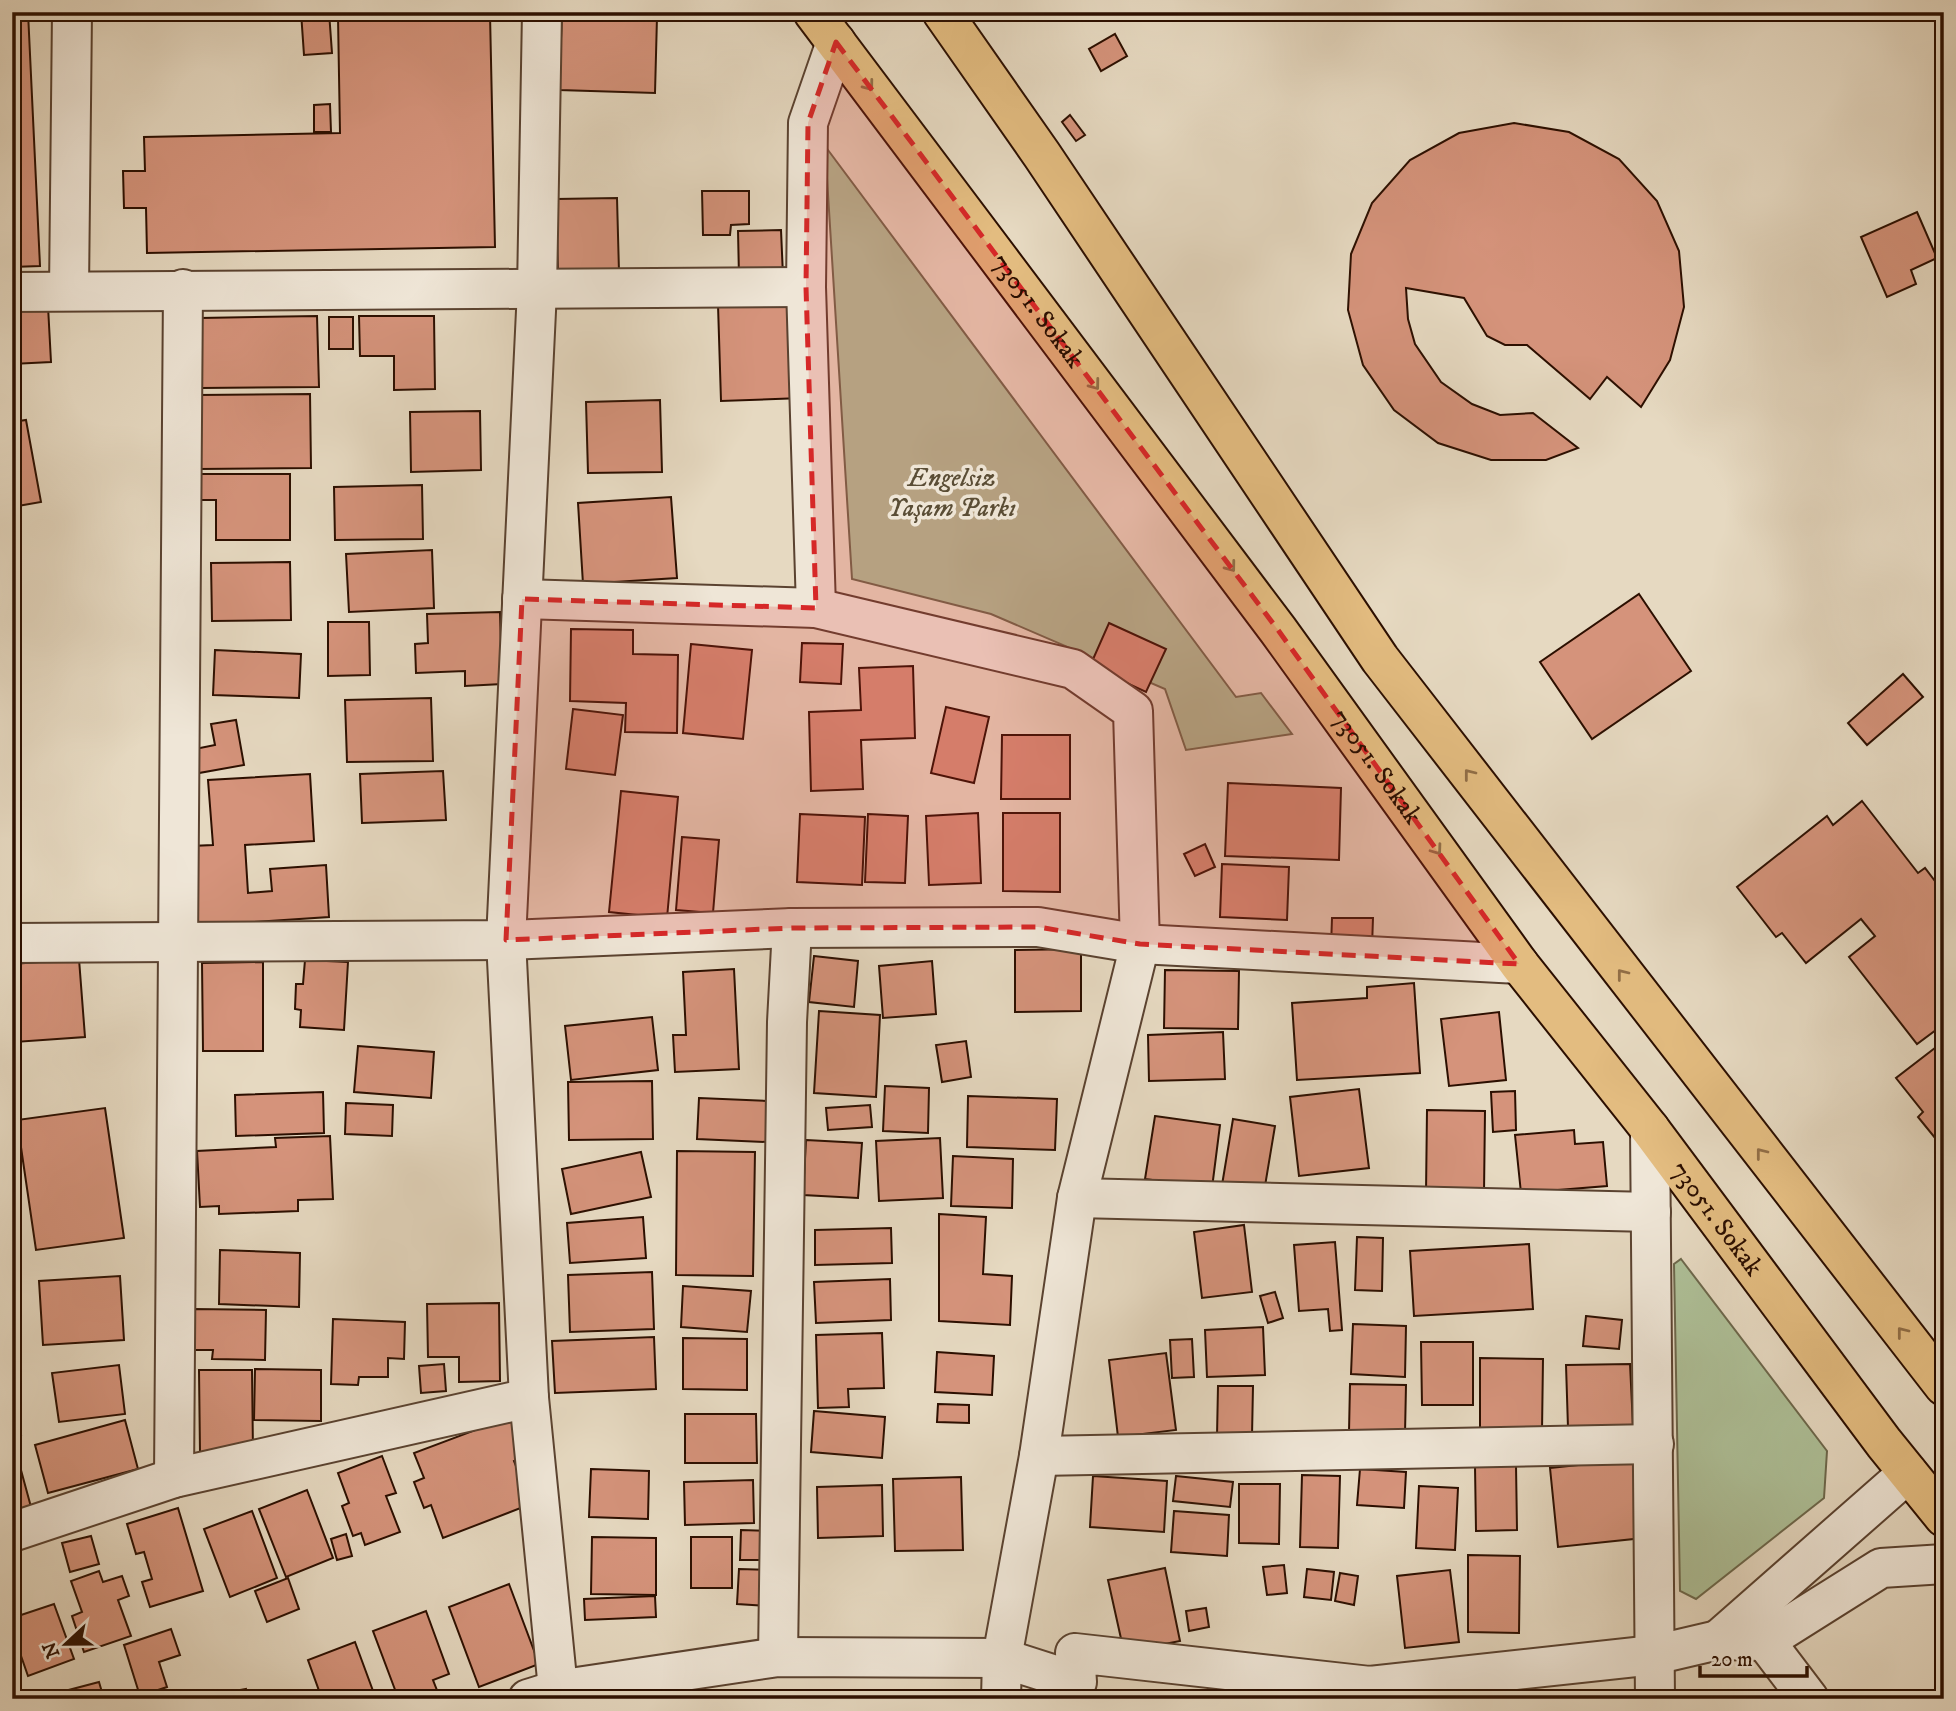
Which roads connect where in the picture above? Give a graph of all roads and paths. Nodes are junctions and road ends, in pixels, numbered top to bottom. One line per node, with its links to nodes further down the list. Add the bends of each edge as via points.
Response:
1 (72, 12): 7 (street)
2 (542, 12): 8 (street)
3 (942, 12): 21 (main road, one-way to 3, via 1380,659)
4 (824, 27): 5 (street, via 808,123); 17 (main road, 73051. Sokak, one-way to 17, via 1278,630)
5 (806, 287): 8 (street); 11 (street)
6 (183, 289): 7 (street); 8 (street); 14 (street)
7 (69, 290): 9 (street)
8 (537, 290): 10 (street)
9 (12, 292)
10 (522, 599): 11 (street); 13 (street)
11 (816, 608): 16 (street, via 1073,669 1133,711)
12 (792, 929): 13 (street); 16 (street, via 1038,927); 33 (street)
13 (506, 940): 14 (street); 22 (street)
14 (178, 941): 15 (street); 26 (street)
15 (12, 943)
16 (1140, 944): 17 (street); 19 (street)
17 (1519, 964): 18 (main road, 73051. Sokak)
18 (1650, 1129): 20 (street); 25 (main road, 73051. Sokak)
19 (1077, 1198): 20 (street); 24 (street)
20 (1651, 1212): 23 (street)
21 (1944, 1386)
22 (529, 1398): 26 (street); 37 (street)
23 (1654, 1444): 24 (street); 32 (street)
24 (1039, 1456): 34 (street)
25 (1908, 1473): 27 (main road, 73051. Sokak); 30 (street)
26 (174, 1478): 28 (street)
27 (1944, 1517)
28 (12, 1532)
29 (1944, 1564): 31 (street, via 1881,1568)
30 (1718, 1640): 31 (street); 32 (street)
31 (1765, 1641): 40 (street)
32 (1654, 1655): 36 (street); 39 (street)
33 (778, 1657): 34 (street); 37 (street)
34 (1002, 1658): 35 (street); 38 (street)
35 (1078, 1690): 36 (street, via 1075,1653)
36 (1370, 1692)
37 (548, 1696)
38 (1001, 1699)
39 (1655, 1699)
40 (1809, 1699)

